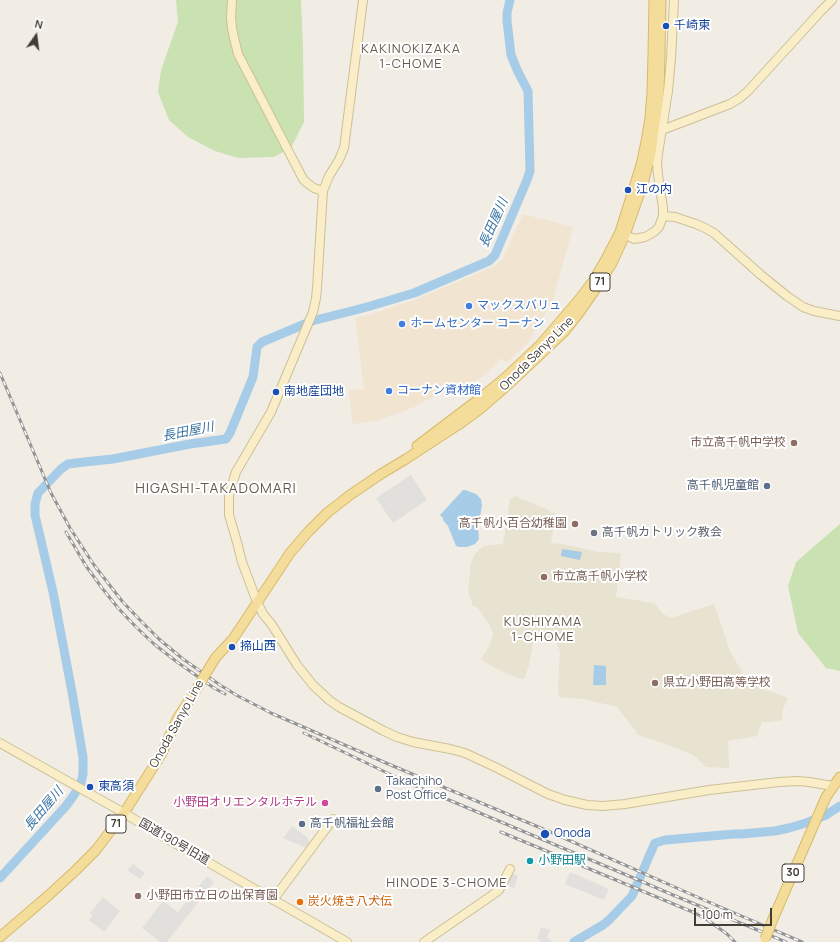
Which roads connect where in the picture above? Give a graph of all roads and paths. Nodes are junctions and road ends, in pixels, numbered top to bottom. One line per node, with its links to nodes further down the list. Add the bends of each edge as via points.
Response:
1 (232, 0): 8 (street, via 232,28 238,54 302,178 314,188)
2 (362, 0): 8 (street, via 344,148 328,176)
3 (654, 0): 10 (main road, Onoda Sanyo Line / 71, via 650,118 641,165)
4 (661, 0): 10 (main road, Onoda Sanyo Line / 71, via 658,92 651,153 643,184)
5 (674, 0): 7 (street, via 668,91)
6 (832, 0): 7 (street, via 740,98)
7 (662, 130): 9 (street, via 657,163)
8 (323, 191): 12 (street, via 316,298 311,317 271,412 236,472 229,497 229,515 242,562)
9 (664, 216): 10 (street, via 658,228 650,235 634,239); 11 (street, via 696,224 714,233 761,275 803,307)
10 (622, 233): 12 (main road, Onoda Sanyo Line / 71, via 594,280 540,345 483,396 327,513 290,553)
11 (840, 316)
12 (257, 602): 15 (street, via 305,676 339,707 397,737 465,753 565,800 603,806 778,782 804,781); 16 (main road, Onoda Sanyo Line / 71, bridge, via 198,685 177,719 162,753)
13 (0, 743): 16 (street, 国道190号旧道)
14 (840, 777): 15 (main road, 30)
15 (833, 786): 21 (main road, 30, bridge, via 819,812)
16 (124, 813): 19 (street, 国道190号旧道); 20 (main road, Onoda Sanyo Line / 71, via 96,850 75,871)
17 (333, 819): 19 (street)
18 (510, 869): 23 (street, via 499,890 492,896)
19 (273, 900): 22 (street, 国道190号旧道)
20 (0, 937)
21 (765, 940)
22 (347, 942)
23 (424, 942)

